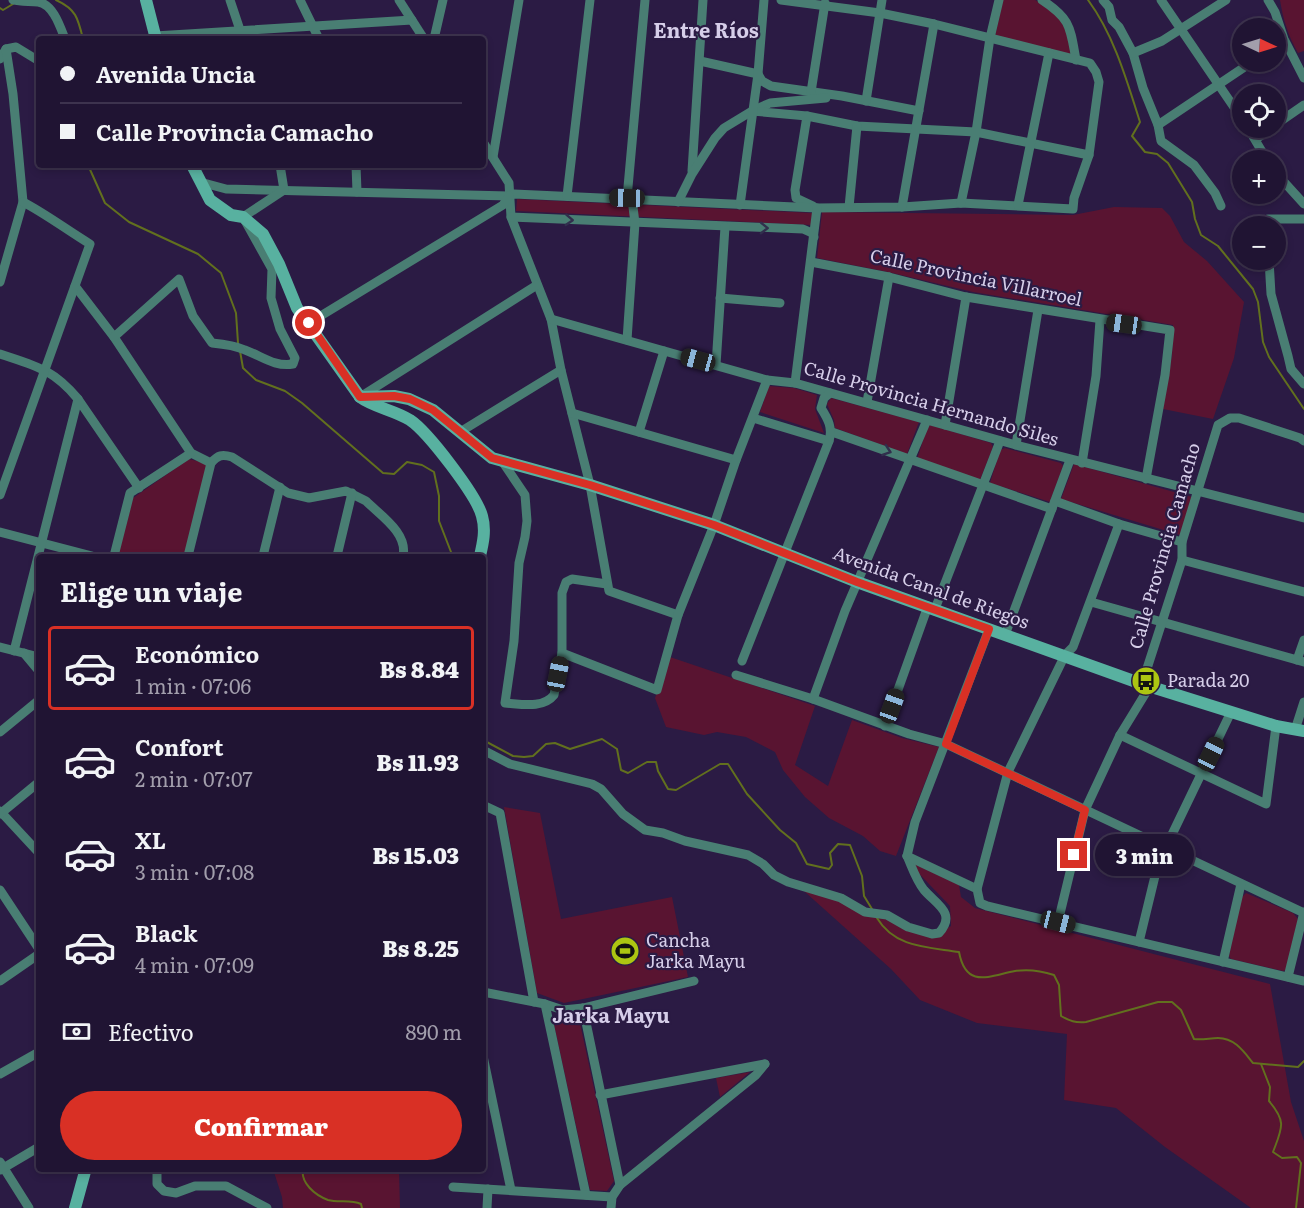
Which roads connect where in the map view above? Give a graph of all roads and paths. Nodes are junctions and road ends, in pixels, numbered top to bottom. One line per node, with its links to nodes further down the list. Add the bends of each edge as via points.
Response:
1 (14, 0): 30 (street, via 47,6)
2 (146, 0): 31 (street)
3 (230, 0): 29 (street)
4 (300, 0): 27 (street)
5 (399, 0): 25 (street)
6 (443, 0): 35 (street)
7 (519, 0): 68 (street)
8 (590, 0): 78 (street)
9 (645, 0): 79 (street)
10 (704, 0): 45 (street)
11 (764, 0): 47 (street)
12 (781, 0): 21 (street)
13 (882, 0): 23 (street)
14 (999, 0): 36 (street)
15 (1042, 0): 43 (street, via 1061,12 1070,29)
16 (1103, 0): 40 (street)
17 (1161, 0): 28 (street)
18 (1226, 0): 28 (street)
19 (1268, 0): 22 (street)
20 (1274, 0): 22 (street)
21 (825, 3): 23 (street); 50 (street)
22 (1275, 12): 24 (street)
23 (880, 13): 26 (street); 52 (street)
24 (1277, 18)
25 (412, 20): 27 (street); 34 (street)
26 (934, 24): 36 (street); 56 (street)
27 (313, 26): 29 (street); 33 (street)
28 (1182, 29): 40 (street); 49 (street)
29 (242, 35): 32 (street)
30 (64, 36)
31 (156, 36)
32 (199, 36)
33 (318, 36)
34 (422, 36)
35 (436, 36)
36 (990, 38): 39 (street); 62 (street)
37 (1286, 42): 44 (street)
38 (6, 49): 41 (street); 42 (street, via 16,47); 80 (street)
39 (1049, 53): 43 (street); 64 (street)
40 (1133, 53): 59 (street)
41 (0, 59)
42 (36, 59)
43 (1076, 60): 67 (street, via 1090,63 1099,81)
44 (1300, 60): 48 (street)
45 (700, 61): 47 (street); 72 (street)
46 (1237, 72): 49 (street)
47 (758, 74): 50 (street, via 771,86); 55 (street)
48 (1304, 78)
49 (1219, 84): 53 (street); 59 (street)
50 (811, 92): 51 (street)
51 (842, 96): 52 (street); 55 (street, via 770,103)
52 (866, 101): 56 (street)
53 (1232, 104)
54 (1304, 105): 58 (street)
55 (752, 111): 57 (street); 72 (street, via 724,128); 84 (street)
56 (919, 111): 61 (street)
57 (807, 116): 60 (street); 89 (street, via 795,198)
58 (1286, 118)
59 (1158, 125): 86 (street, via 1161,141 1194,165)
60 (857, 126): 61 (street); 87 (street)
61 (916, 130): 62 (street); 88 (street)
62 (976, 132): 64 (street); 82 (street)
63 (1256, 139): 66 (street)
64 (1031, 144): 67 (street); 85 (street)
65 (486, 146): 68 (street)
66 (1262, 150)
67 (1089, 155): 85 (street, via 1073,209)
68 (493, 157): 77 (street)
69 (193, 168): 73 (street)
70 (280, 168): 75 (street)
71 (357, 168): 76 (street)
72 (692, 174): 81 (street)
73 (200, 182): 75 (street, via 226,189); 90 (street, via 221,210)
74 (1286, 184): 83 (street)
75 (284, 190): 76 (street); 90 (street)
76 (357, 192): 77 (street)
77 (512, 195): 78 (street); 91 (street); 109 (street, via 503,205)
78 (567, 196): 79 (street)
79 (629, 198): 81 (street); 94 (street)
80 (23, 201): 100 (street); 102 (street, via 90,244)
81 (678, 202): 84 (street)
82 (961, 203): 85 (street); 88 (street)
83 (1304, 204)
84 (740, 205): 89 (street)
85 (1018, 205)
86 (1221, 206)
87 (849, 207): 88 (street); 89 (street)
88 (902, 207)
89 (818, 208): 96 (street)
90 (243, 217): 109 (street, via 263,234 297,309); 110 (street, via 272,269 272,298 279,330 295,358 293,364 283,366 229,345 212,344 193,316 179,279)
91 (511, 217): 94 (street, one-way to 94); 101 (street)
92 (1286, 219): 93 (street)
93 (1304, 219)
94 (635, 223): 95 (street); 111 (street)
95 (725, 227): 96 (street, one-way to 96, via 803,229); 104 (street)
96 (814, 237): 97 (street)
97 (811, 262): 99 (street, Calle Provincia Villarroel); 118 (street)
98 (1270, 270): 119 (street, via 1271,294 1291,369)
99 (889, 277): 103 (street, Calle Provincia Villarroel); 123 (street)
100 (0, 282)
101 (537, 285): 107 (street); 121 (street)
102 (75, 286): 110 (street); 115 (street)
103 (966, 297): 106 (street, Calle Provincia Villarroel); 127 (street)
104 (720, 298): 105 (street); 114 (street)
105 (780, 303)
106 (1038, 310): 108 (street, Calle Provincia Villarroel); 133 (street)
107 (551, 319): 111 (street, Calle Provincia Hernando Siles); 116 (street)
108 (1100, 320): 140 (street, via 1096,376); 141 (street, Calle Provincia Villarroel, via 1170,330)
109 (309, 323): 121 (street)
110 (114, 336): 134 (street)
111 (627, 340): 112 (street, Calle Provincia Hernando Siles)
112 (664, 351): 114 (street, Calle Provincia Hernando Siles); 129 (street)
113 (0, 354): 115 (street)
114 (716, 365): 117 (street, Calle Provincia Hernando Siles)
115 (45, 368): 122 (street); 148 (street)
116 (561, 370): 124 (street); 128 (street)
117 (767, 380): 118 (street, Calle Provincia Hernando Siles); 125 (street)
118 (795, 383): 120 (street, Calle Provincia Hernando Siles)
119 (1304, 384)
120 (830, 393): 123 (street, Calle Provincia Hernando Siles); 130 (street, via 821,408 829,420)
121 (360, 397): 128 (street, Avenida Canal de Riegos, via 410,399 433,410); 164 (street, via 411,421 434,443 479,506 484,528)
122 (78, 399): 144 (street); 154 (street)
123 (867, 402): 126 (street, Calle Provincia Hernando Siles)
124 (572, 413): 129 (street); 142 (street)
125 (753, 418): 130 (street); 135 (street)
126 (927, 420): 127 (street, Calle Provincia Hernando Siles); 136 (street)
127 (945, 424): 131 (street, Calle Provincia Hernando Siles)
128 (460, 432): 138 (street, Avenida Canal de Riegos, via 492,458)
129 (639, 432): 135 (street)
130 (830, 437): 136 (street, one-way to 136); 156 (street)
131 (1000, 441): 133 (street, Calle Provincia Hernando Siles); 143 (street)
132 (1304, 441): 146 (street, Calle Provincia Camacho, via 1239,418 1224,420 1218,425)
133 (1016, 446): 137 (street, Calle Provincia Hernando Siles)
134 (191, 453): 139 (street); 144 (street)
135 (736, 460): 152 (street)
136 (911, 460): 143 (street); 167 (street)
137 (1070, 460): 140 (street, Calle Provincia Hernando Siles); 149 (street)
138 (502, 461): 142 (street, Avenida Canal de Riegos); 180 (street, via 525,495 527,521 505,704 550,701)
139 (211, 463): 145 (street, via 223,455 232,457); 160 (street)
140 (1082, 463): 141 (street, Calle Provincia Hernando Siles)
141 (1146, 479): 146 (street, Calle Provincia Hernando Siles)
142 (590, 485): 152 (street, Avenida Canal de Riegos); 168 (street)
143 (983, 485): 149 (street); 171 (street)
144 (139, 488): 159 (street, via 130,493)
145 (280, 488): 147 (street, via 309,498); 161 (street)
146 (1198, 492): 150 (street, Calle Provincia Hernando Siles); 155 (street, Calle Provincia Camacho)
147 (352, 493): 162 (street); 163 (street, via 366,501 400,535)
148 (0, 495)
149 (1053, 505): 151 (street); 175 (street)
150 (1304, 518)
151 (1119, 524): 155 (street); 170 (street)
152 (714, 525): 156 (street, Avenida Canal de Riegos); 172 (street)
153 (0, 532): 154 (street)
154 (42, 542): 157 (street); 158 (street)
155 (1182, 542): 165 (street, Calle Provincia Camacho)
156 (785, 552): 167 (street, Avenida Canal de Riegos); 183 (street)
157 (39, 554)
158 (85, 554)
159 (115, 554)
160 (188, 554)
161 (264, 554)
162 (337, 554)
163 (403, 554)
164 (480, 554)
165 (1182, 560): 169 (street); 173 (street, Calle Provincia Camacho)
166 (36, 565): 178 (street)
167 (857, 582): 171 (street, Avenida Canal de Riegos); 188 (street)
168 (607, 584): 172 (street, via 609,591); 180 (street, via 572,579 566,582 562,593)
169 (1304, 592)
170 (1091, 602): 173 (street); 181 (street, via 1073,647)
171 (931, 608): 174 (street, Avenida Canal de Riegos); 192 (street)
172 (678, 615): 180 (street, via 657,690)
173 (1161, 622): 184 (street); 187 (street, Calle Provincia Camacho)
174 (989, 629): 175 (street, Avenida Canal de Riegos); 197 (street)
175 (1005, 635): 181 (street, Avenida Canal de Riegos)
176 (1304, 640): 184 (street)
177 (0, 647): 178 (street)
178 (14, 651): 179 (street)
179 (24, 653): 182 (street); 185 (street)
180 (562, 653)
181 (1065, 655): 187 (street, Avenida Canal de Riegos); 199 (street)
182 (36, 656)
183 (741, 660)
184 (1301, 661)
185 (36, 667)
186 (736, 675): 188 (street)
187 (1146, 685): 191 (street, Avenida Canal de Riegos); 196 (street, Calle Provincia Camacho)
188 (813, 699): 192 (street)
189 (36, 702): 195 (street)
190 (1304, 702): 194 (street)
191 (1231, 712): 193 (street, Avenida Canal de Riegos); 200 (street)
192 (885, 726): 197 (street)
193 (1276, 726): 194 (street, Avenida Canal de Riegos); 200 (street, via 1266,804)
194 (1299, 730)
195 (0, 732)
196 (1120, 735): 200 (street); 203 (street, Calle Provincia Camacho)
197 (946, 744): 199 (street); 207 (street, via 915,822)
198 (486, 752): 207 (street, via 510,764 592,784 645,830 748,855 788,882 841,898 865,912 886,915 908,927 939,933 946,921 945,913 924,890)
199 (1008, 772): 203 (street); 209 (street)
200 (1201, 775): 205 (street)
201 (36, 784): 204 (street)
202 (486, 806): 222 (street, via 500,813)
203 (1085, 810): 205 (street); 212 (street, Calle Provincia Camacho)
204 (0, 813): 206 (street)
205 (1165, 849): 208 (street); 213 (street)
206 (36, 850)
207 (907, 856): 209 (street)
208 (1241, 884): 211 (street); 216 (street)
209 (977, 889): 212 (street, via 980,903)
210 (0, 890): 214 (street)
211 (1304, 912): 217 (street)
212 (1058, 922): 213 (street)
213 (1139, 942): 216 (street)
214 (36, 944)
215 (36, 956): 218 (street)
216 (1223, 962): 217 (street)
217 (1288, 977): 220 (street)
218 (0, 981)
219 (694, 981): 224 (street)
220 (1304, 981)
221 (486, 993): 222 (street)
222 (534, 1002): 223 (street)
223 (545, 1004): 224 (street, via 562,1010); 237 (street)
224 (583, 1008): 228 (street)
225 (36, 1054): 227 (street)
226 (486, 1070): 236 (street)
227 (0, 1074)
228 (600, 1095): 233 (street); 233 (street, via 765,1064)
229 (36, 1149): 230 (street)
230 (1, 1167): 239 (street)
231 (85, 1172): 240 (street)
232 (157, 1172): 241 (street, via 157,1184 165,1191 226,1186)
233 (620, 1185): 238 (street)
234 (453, 1187): 235 (street)
235 (488, 1189): 236 (street); 242 (street)
236 (511, 1190): 237 (street)
237 (586, 1195): 238 (street)
238 (612, 1197): 243 (street)
239 (29, 1208)
240 (75, 1208)
241 (267, 1208)
242 (487, 1208)
243 (610, 1208)

